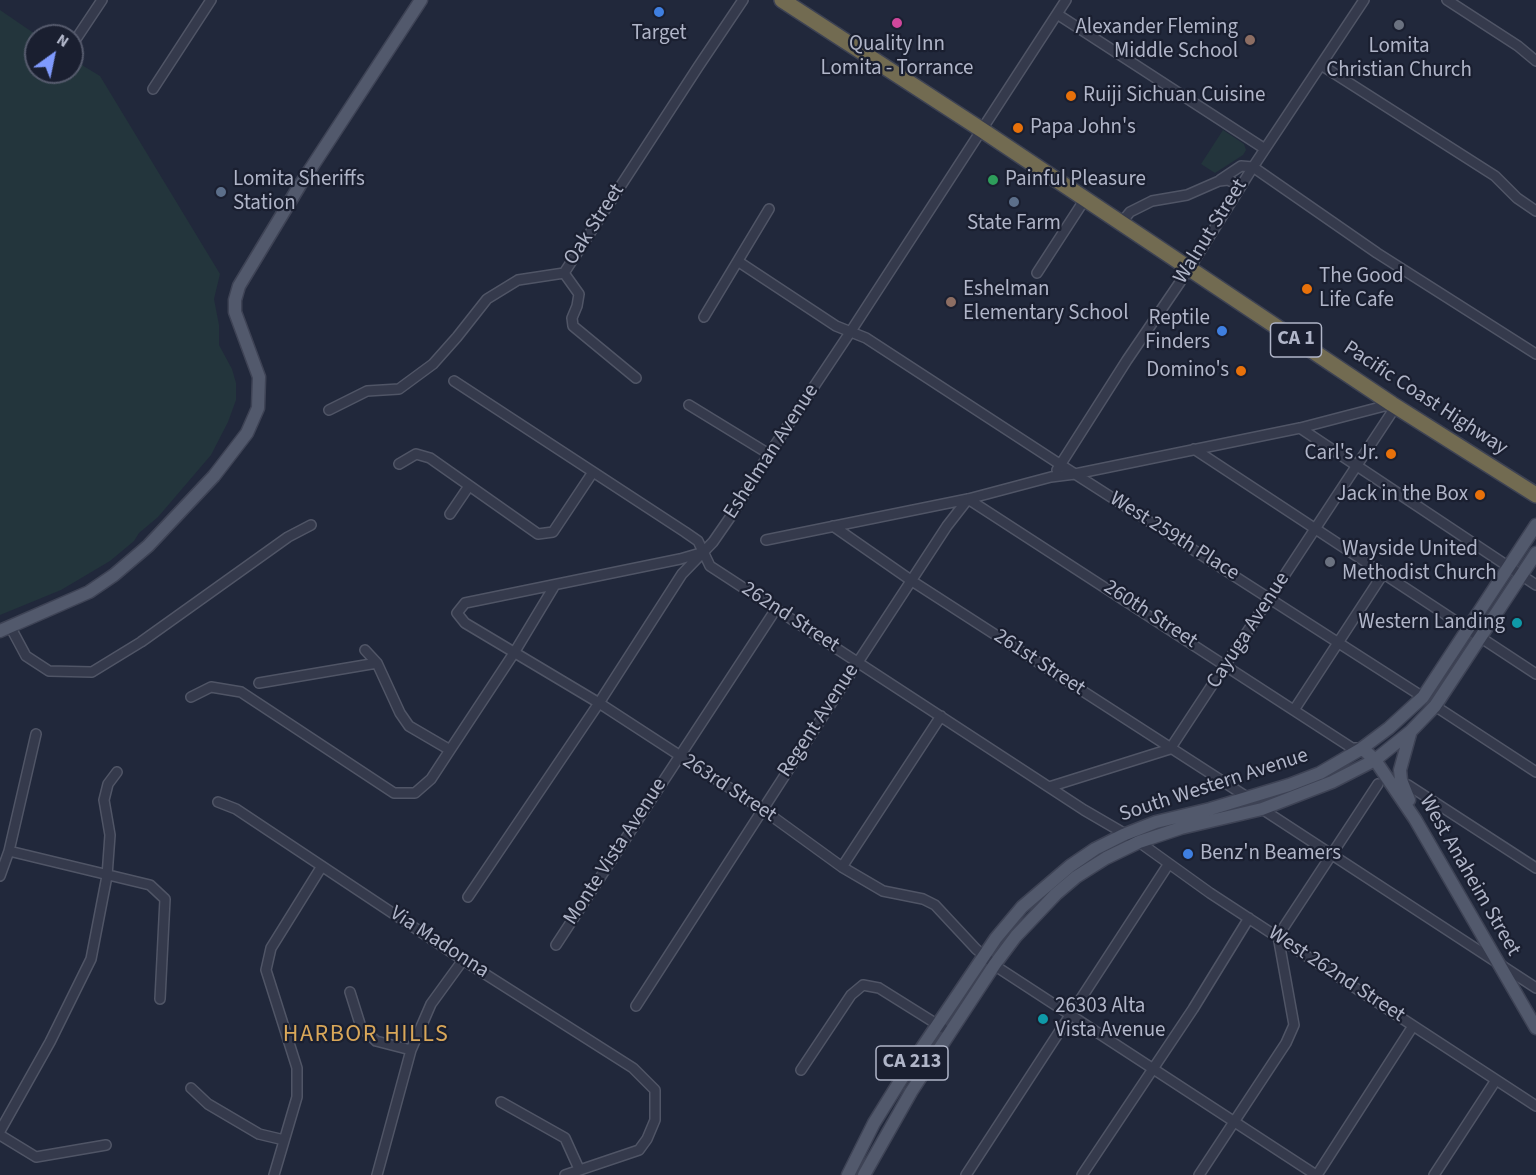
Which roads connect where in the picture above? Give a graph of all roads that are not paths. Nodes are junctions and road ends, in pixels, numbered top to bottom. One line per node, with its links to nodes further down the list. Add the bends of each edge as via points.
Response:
1 (102, 0): 10 (street)
2 (211, 0): 13 (street)
3 (422, 0): 63 (main road, via 300,185 239,286 235,312 259,377 258,408 247,432 214,476 148,546 114,575 89,592)
4 (743, 0): 25 (street, Oak Street)
5 (782, 0): 14 (highway, Pacific Coast Highway / CA 1)
6 (1066, 0): 9 (street, Eshelman Avenue)
7 (1364, 0): 12 (street, Walnut Street)
8 (1447, 0): 11 (street)
9 (1057, 14): 14 (street, Eshelman Avenue); 15 (street)
10 (84, 27)
11 (1536, 62)
12 (1321, 65): 15 (street, Walnut Street); 21 (street, via 1495,176)
13 (153, 89)
14 (982, 130): 19 (highway, Pacific Coast Highway / CA 1); 28 (street, Eshelman Avenue)
15 (1264, 149): 16 (street, Walnut Street)
16 (1252, 167): 17 (street, via 1241,166); 18 (street, Walnut Street); 29 (street, via 1377,253)
17 (1219, 181): 18 (street); 22 (street, via 1187,195 1142,204)
18 (1241, 186): 24 (street, Walnut Street)
19 (1085, 199): 22 (highway, Pacific Coast Highway / CA 1); 26 (street)
20 (769, 209): 23 (street)
21 (1536, 211)
22 (1121, 224): 24 (highway, Pacific Coast Highway / CA 1)
23 (739, 262): 27 (street); 28 (street, West 259th Place, via 836,326)
24 (1189, 269): 33 (highway, Pacific Coast Highway / CA 1); 39 (street, Walnut Street)
25 (564, 273): 30 (street, via 579,294 573,326); 34 (street, Oak Street, via 518,280 487,299 433,364 399,388 367,391)
26 (1037, 273)
27 (704, 317)
28 (851, 331): 37 (street, Eshelman Avenue); 39 (street, West 259th Place)
29 (1536, 354)
30 (636, 378)
31 (454, 381): 41 (street, 262nd Street)
32 (689, 405): 37 (street)
33 (1394, 405): 35 (street); 40 (street, Cayuga Avenue); 45 (highway, Pacific Coast Highway / CA 1)
34 (329, 410)
35 (1300, 428): 36 (street); 40 (street)
36 (1194, 449): 42 (street); 51 (street)
37 (769, 454): 53 (street, Eshelman Avenue)
38 (399, 464): 44 (street, via 423,454)
39 (1060, 465): 42 (street, West 259th Place); 43 (street, Walnut Street)
40 (1357, 466): 51 (street, Cayuga Avenue); 55 (street)
41 (593, 472): 44 (street, via 553,531 538,534); 53 (street, 262nd Street, via 698,541)
42 (1076, 474): 43 (street); 61 (street, West 259th Place)
43 (1052, 477): 46 (street)
44 (468, 486): 47 (street)
45 (1536, 495)
46 (968, 499): 50 (street); 58 (street, Regent Avenue); 71 (street, 260th Street)
47 (450, 514)
48 (311, 525): 63 (street, via 92,672 49,671 26,656)
49 (1536, 525): 55 (main road, South Western Avenue / CA 213)
50 (833, 526): 52 (street); 58 (street, 261st Street)
51 (1316, 530): 56 (street); 61 (street, Cayuga Avenue)
52 (766, 540)
53 (704, 552): 59 (street); 62 (street, 262nd Street, via 710,566); 76 (street, Eshelman Avenue, via 682,574)
54 (1536, 553): 57 (main road, South Western Avenue / CA 213)
55 (1510, 567): 57 (street); 64 (main road, South Western Avenue / CA 213)
56 (1383, 574): 64 (street); 66 (street)
57 (1521, 576): 60 (street); 65 (main road, South Western Avenue / CA 213)
58 (912, 581): 69 (street, Regent Avenue); 83 (street, 261st Street)
59 (555, 585): 68 (street); 68 (street, 263rd Street, via 465,603 457,613 465,623)
60 (1536, 585)
61 (1270, 598): 66 (street, West 259th Place); 71 (street, Cayuga Avenue)
62 (776, 609): 69 (street, 262nd Street); 85 (street, Monte Vista Avenue)
63 (5, 629)
64 (1468, 630): 65 (street); 75 (main road, South Western Avenue / CA 213)
65 (1480, 638): 72 (street); 77 (main road, South Western Avenue / CA 213)
66 (1338, 643): 75 (street, West 259th Place); 78 (street)
67 (365, 650): 70 (street)
68 (514, 653): 76 (street, 263rd Street); 84 (street)
69 (858, 662): 79 (street, 262nd Street); 94 (street, Regent Avenue)
70 (377, 663): 73 (street); 84 (street, via 409,726)
71 (1226, 665): 78 (street, 260th Street); 83 (street, Cayuga Avenue)
72 (1536, 674)
73 (259, 683)
74 (191, 697): 84 (street, via 211,687 241,692 394,793 415,792 431,779)
75 (1423, 697): 82 (main road, South Western Avenue / CA 213)
76 (599, 704): 85 (street, 263rd Street); 107 (street, Eshelman Avenue)
77 (1435, 706): 80 (main road, South Western Avenue / CA 213); 88 (street)
78 (1294, 710): 82 (street, 260th Street, via 1352,748)
79 (941, 716): 91 (street, 262nd Street); 103 (street)
80 (1411, 731): 86 (main road, South Western Avenue / CA 213); 96 (main road, via 1400,770)
81 (36, 734): 99 (street)
82 (1362, 748): 86 (main road, West Anaheim Street); 92 (main road, South Western Avenue / CA 213, via 1308,778)
83 (1170, 749): 91 (street); 92 (street, 261st Street)
84 (450, 750)
85 (679, 756): 94 (street, 263rd Street); 110 (street, Monte Vista Avenue)
86 (1376, 760): 95 (main road, South Western Avenue / CA 213); 96 (main road, West Anaheim Street)
87 (117, 772): 106 (street, via 108,784 104,800 110,835)
88 (1536, 772)
89 (1378, 784): 100 (street)
90 (1408, 784): 104 (street)
91 (1050, 787): 97 (street, 262nd Street)
92 (1247, 797): 97 (main road, South Western Avenue / CA 213)
93 (218, 802): 102 (street, Via Madonna, via 236,809)
94 (762, 809): 103 (street, 263rd Street); 118 (street, Regent Avenue)
95 (1262, 809): 98 (main road, South Western Avenue / CA 213); 100 (street)
96 (1414, 819): 113 (main road, West Anaheim Street)
97 (1123, 835): 98 (street, 262nd Street); 111 (main road, South Western Avenue / CA 213, via 1070,866 1030,900)
98 (1138, 842): 101 (street, West 262nd Street); 114 (main road, South Western Avenue / CA 213, via 1076,877 1056,894)
99 (9, 851): 105 (street); 106 (street)
100 (1333, 853): 109 (street); 113 (street)
101 (1168, 865): 108 (street, West 262nd Street); 119 (street)
102 (322, 866): 112 (street, Via Madonna); 133 (street, via 271,948 266,970 297,1068 297,1097)
103 (842, 867): 111 (street, 263rd Street, via 882,891 935,904)
104 (1536, 868)
105 (0, 876)
106 (107, 876): 117 (street, via 150,885 165,899); 132 (street, via 91,959 51,1042)
107 (468, 897)
108 (1249, 918): 109 (street, West 262nd Street); 125 (street)
109 (1278, 936): 121 (street, West 262nd Street); 131 (street, via 1294,1025)
110 (556, 945)
111 (984, 955): 114 (street, 263rd Street); 120 (main road, South Western Avenue / CA 213)
112 (463, 960): 124 (street, via 431,1004); 135 (street, Via Madonna, via 633,1068 655,1090 655,1120 639,1150)
113 (1497, 963): 115 (street); 122 (main road, West Anaheim Street)
114 (995, 964): 119 (street, 263rd Street); 123 (main road, South Western Avenue / CA 213)
115 (1536, 988)
116 (350, 992): 124 (street, via 361,1027 376,1041)
117 (160, 999)
118 (636, 1006)
119 (1069, 1015): 125 (street, 263rd Street); 141 (street)
120 (938, 1024): 123 (street); 126 (street, via 879,988 863,985 851,995); 139 (main road, South Western Avenue / CA 213, via 874,1123)
121 (1413, 1026): 127 (street, West 262nd Street); 144 (street)
122 (1536, 1028)
123 (951, 1032): 140 (main road, South Western Avenue / CA 213, via 892,1123)
124 (411, 1050): 137 (street)
125 (1153, 1068): 131 (street, 263rd Street); 142 (street)
126 (801, 1070)
127 (1496, 1080): 130 (street, West 262nd Street); 145 (street)
128 (191, 1088): 133 (street, via 208,1104 259,1134)
129 (501, 1102): 135 (street, via 565,1138)
130 (1536, 1106)
131 (1233, 1121): 143 (street); 144 (street, 263rd Street)
132 (0, 1133): 134 (street, via 36,1157)
133 (284, 1140): 136 (street)
134 (106, 1145)
135 (579, 1169): 138 (street)
136 (274, 1175)
137 (377, 1175)
138 (565, 1175)
139 (848, 1175)
140 (864, 1175)
141 (966, 1175)
142 (1082, 1175)
143 (1198, 1175)
144 (1316, 1175)
145 (1434, 1175)

